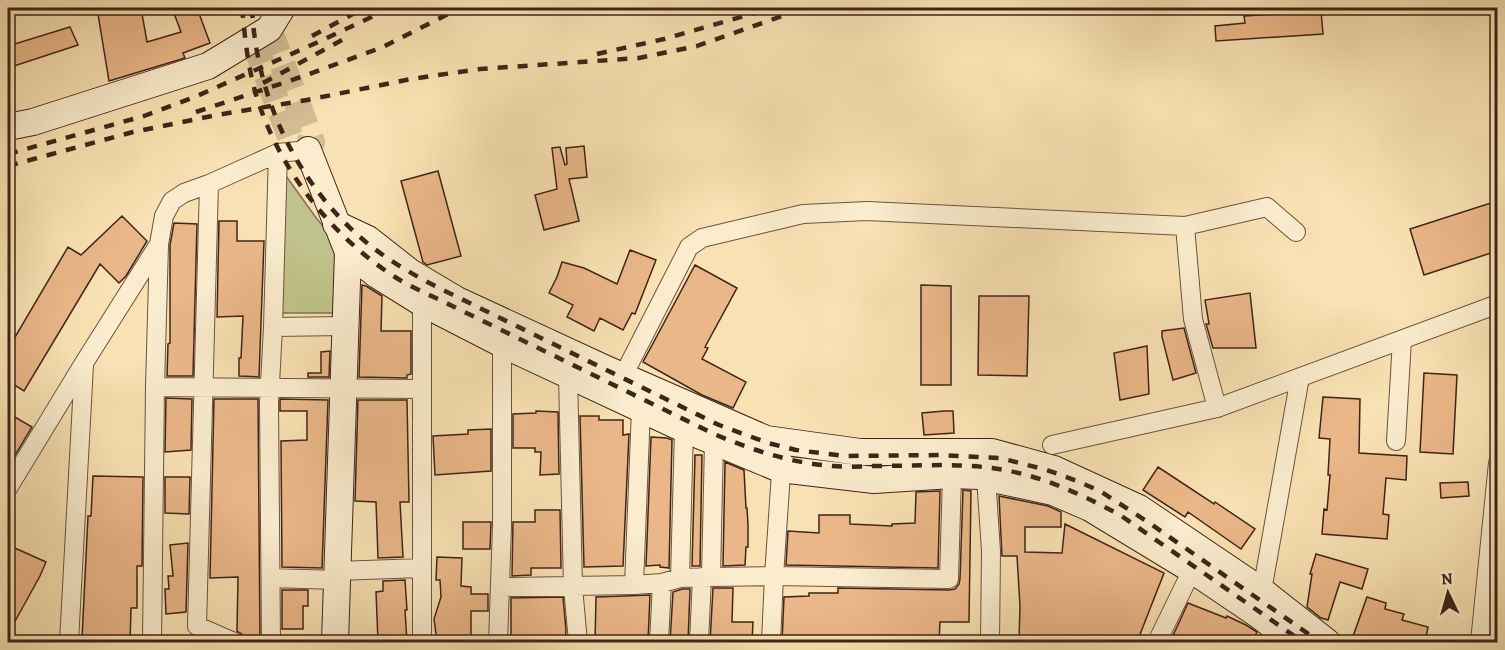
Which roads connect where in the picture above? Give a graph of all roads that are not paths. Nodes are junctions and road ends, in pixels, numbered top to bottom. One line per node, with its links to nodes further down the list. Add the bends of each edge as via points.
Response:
1 (282, 8): 2 (street, via 269,29 208,66 33,122)
2 (8, 125)
3 (308, 150): 4 (street); 6 (street)
4 (278, 153): 5 (street); 14 (street)
5 (208, 184): 9 (street, via 172,201 164,216); 21 (street)
6 (336, 224): 10 (street); 11 (street, via 368,239 410,272)
7 (1185, 226): 8 (street, via 1267,207); 22 (street, via 867,211 803,214 702,238 689,248); 26 (street, via 1193,319)
8 (1296, 232)
9 (159, 244): 17 (street); 20 (street)
10 (348, 252): 11 (street, via 377,275); 13 (street)
11 (424, 292): 16 (street); 18 (street, via 457,300); 25 (street)
12 (1497, 304): 15 (street)
13 (346, 326): 14 (street); 24 (street)
14 (273, 327): 23 (street)
15 (1402, 340): 19 (street); 30 (street)
16 (502, 344): 18 (street); 47 (street)
17 (84, 363): 38 (street); 51 (street)
18 (570, 364): 22 (street); 48 (street)
19 (1300, 377): 26 (street); 49 (street)
20 (155, 387): 21 (street); 52 (street)
21 (203, 387): 23 (street); 53 (street, via 197,626)
22 (620, 387): 27 (street); 29 (street, via 766,439)
23 (270, 388): 24 (street); 44 (street)
24 (344, 389): 25 (street); 41 (street)
25 (422, 389): 39 (street)
26 (1217, 408): 32 (street)
27 (641, 409): 28 (street); 46 (street)
28 (684, 429): 31 (street); 45 (street)
29 (785, 441): 34 (street); 35 (street)
30 (1396, 441)
31 (714, 442): 35 (street); 43 (street)
32 (1052, 445)
33 (1497, 464): 65 (street)
34 (981, 468): 36 (street); 37 (street); 62 (street, via 991,551)
35 (780, 469): 36 (street, via 874,480); 42 (street)
36 (952, 475): 42 (street, via 949,579)
37 (1055, 481): 40 (street, via 1090,508); 49 (street, via 1139,508)
38 (8, 488)
39 (421, 568): 41 (street); 56 (street)
40 (1192, 570): 50 (street); 63 (street)
41 (337, 576): 44 (street); 55 (street)
42 (774, 576): 43 (street); 61 (street)
43 (706, 577): 45 (street); 60 (street)
44 (271, 578): 54 (street)
45 (671, 581): 46 (street); 59 (street)
46 (634, 585): 48 (street)
47 (500, 587): 48 (street); 57 (street)
48 (573, 587): 58 (street)
49 (1262, 591): 64 (street)
50 (1278, 637)
51 (69, 642)
52 (152, 642)
53 (234, 642)
54 (271, 642)
55 (335, 642)
56 (422, 642)
57 (498, 642)
58 (578, 642)
59 (659, 642)
60 (699, 642)
61 (771, 642)
62 (990, 642)
63 (1157, 642)
64 (1327, 642)
65 (1480, 642)

